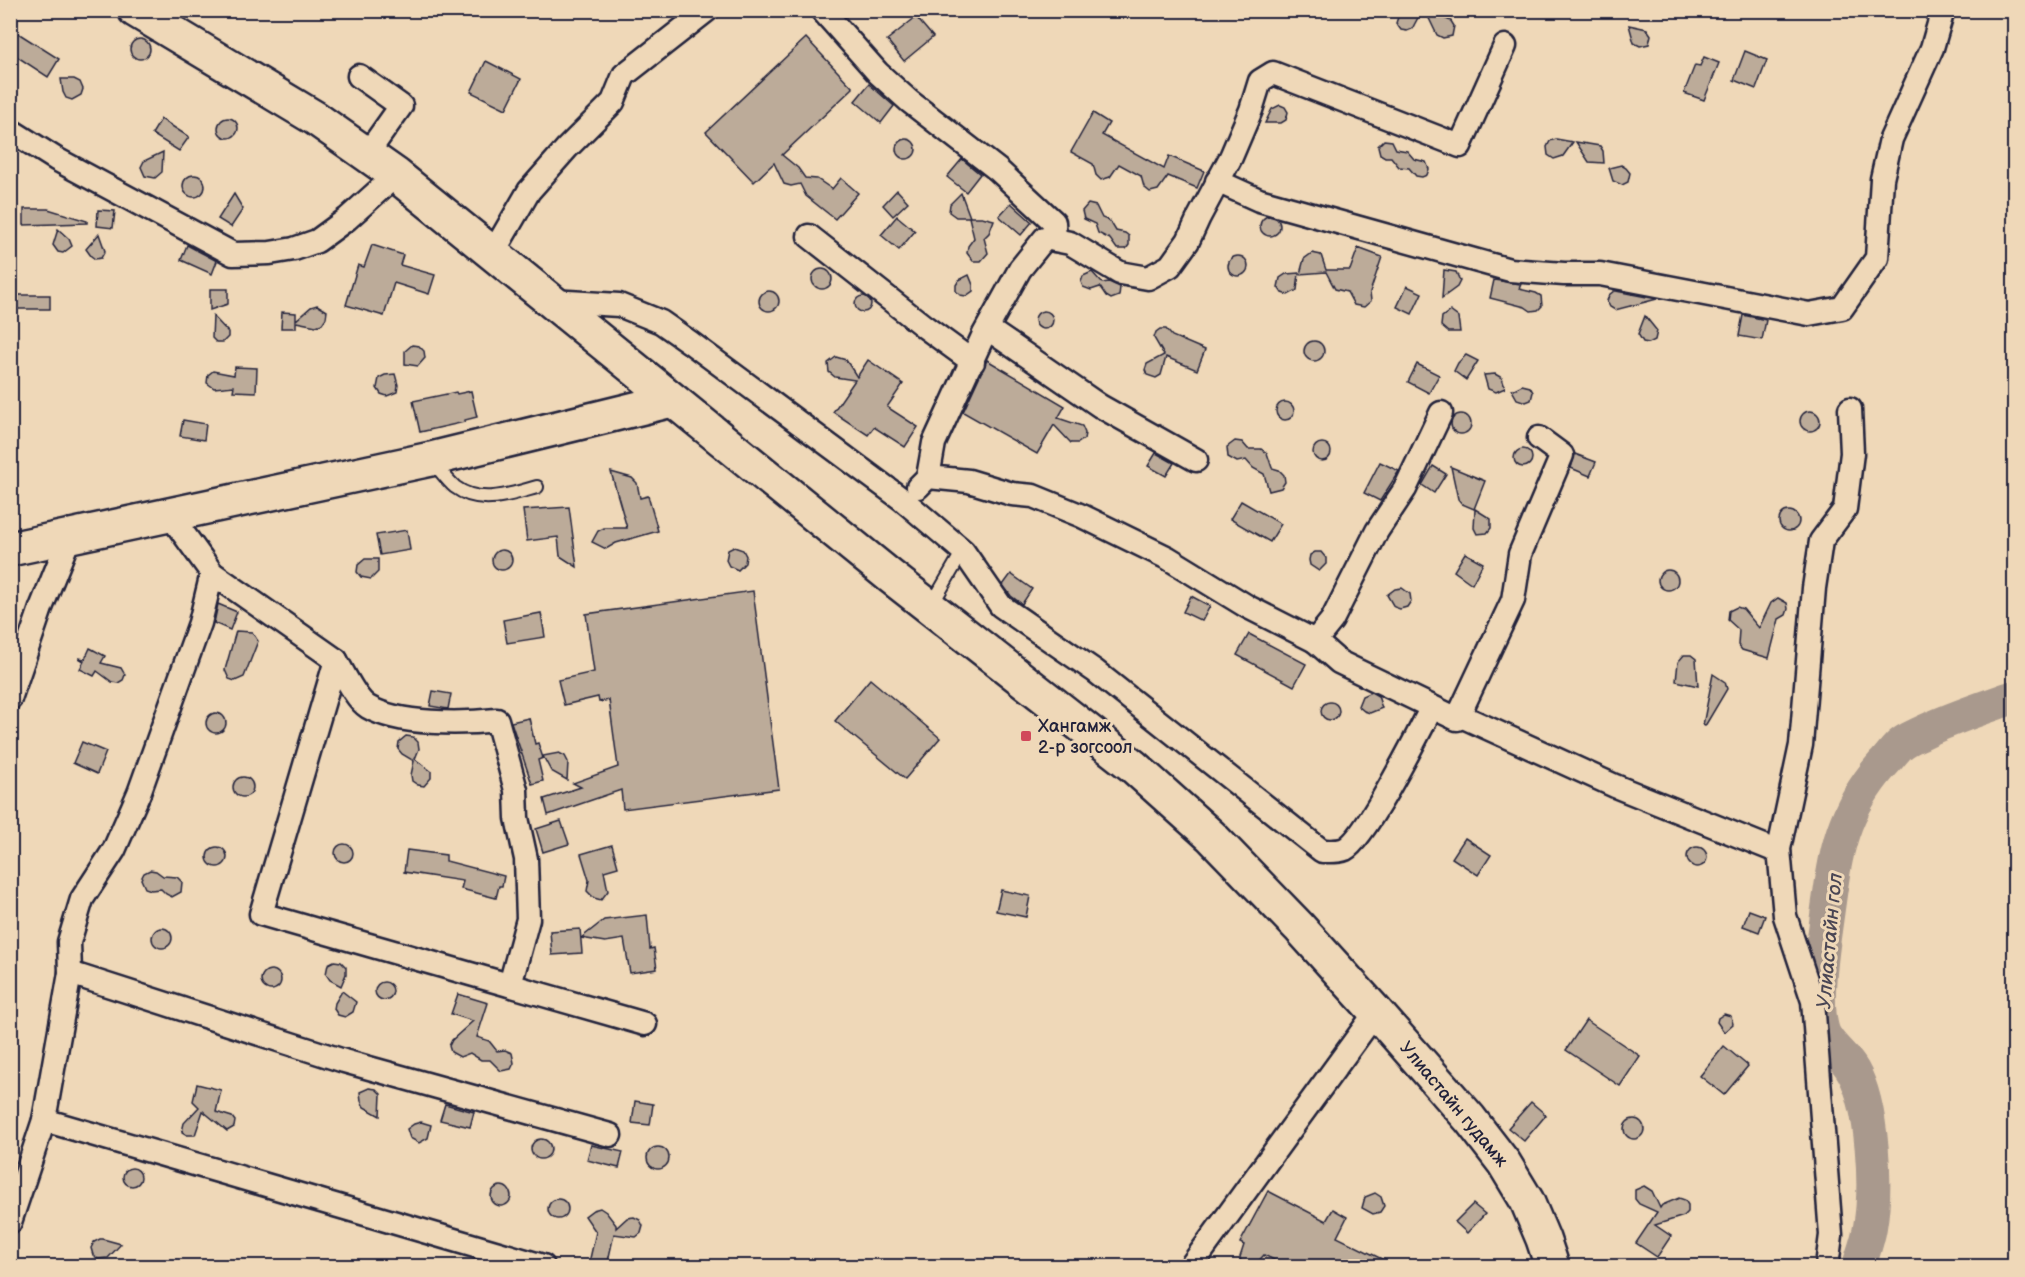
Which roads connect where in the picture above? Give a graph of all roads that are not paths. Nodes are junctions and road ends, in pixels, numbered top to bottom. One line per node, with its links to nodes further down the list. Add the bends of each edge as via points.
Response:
1 (135, 10): 8 (main road, Улиастайн гудамж, via 315,118)
2 (707, 10): 13 (street, via 624,75 614,102 529,191)
3 (822, 10): 12 (street, via 878,74 998,170 1054,222)
4 (1943, 10): 10 (street, via 1932,48 1891,139 1882,179 1877,258 1842,308 1809,314 1600,274 1510,270 1259,200)
5 (1505, 46): 10 (street, via 1460,146 1273,73 1260,81 1247,120)
6 (359, 76): 8 (street, via 400,106)
7 (10, 130): 9 (street, via 233,254 294,249 317,241)
8 (367, 154): 9 (main road, Улиастайн гудамж)
9 (396, 175): 13 (main road, Улиастайн гудамж)
10 (1217, 181): 12 (street, via 1188,241 1170,266 1148,278 1120,273 1070,243)
11 (809, 236): 16 (street)
12 (1055, 240): 15 (street, via 1045,238 1020,269)
13 (493, 252): 14 (main road, Улиастайн гудамж)
14 (551, 301): 17 (main road, Улиастайн гудамж); 25 (street, via 619,305 661,322)
15 (988, 328): 16 (street); 22 (street, via 1100,405)
16 (973, 362): 23 (street, via 934,443)
17 (672, 400): 21 (main road); 31 (main road, Улиастайн гудамж)
18 (1850, 409): 37 (street, via 1852,453 1845,509 1821,541 1801,745)
19 (1441, 413): 32 (street, via 1405,489 1377,531 1332,620)
20 (1539, 438): 36 (street, via 1562,455 1520,554 1513,600)
21 (431, 459): 24 (lane, via 455,487 468,494 495,498); 26 (main road)
22 (1196, 460)
23 (928, 477): 25 (street); 32 (street, via 1033,495 1167,558 1248,607)
24 (537, 487)
25 (903, 500): 29 (street)
26 (170, 515): 27 (main road); 30 (street)
27 (70, 536): 28 (main road); 34 (street)
28 (10, 549)
29 (963, 550): 31 (lane); 35 (street, via 1001,606 1095,671 1322,851 1346,849 1361,831)
30 (212, 573): 33 (street); 38 (street, via 200,623 139,793 114,850 82,899 69,942)
31 (931, 607): 40 (main road, Улиастайн гудамж, via 1133,766 1203,828)
32 (1316, 641): 35 (street, via 1339,662)
33 (336, 660): 39 (street, via 366,706 426,721 497,720 516,790 517,818 526,859 528,919); 39 (street, via 261,914)
34 (10, 699)
35 (1432, 707): 36 (street, via 1457,719)
36 (1459, 715): 37 (street, via 1615,786)
37 (1779, 852): 48 (street, via 1785,916 1813,1001 1831,1235)
38 (70, 973): 42 (street); 43 (street, via 344,1061)
39 (510, 985): 41 (street)
40 (1376, 1012): 46 (street); 47 (main road, Улиастайн гудамж, via 1504,1162 1527,1201)
41 (645, 1024)
42 (44, 1120): 44 (street); 45 (street)
43 (610, 1135)
44 (10, 1222)
45 (543, 1266)
46 (1191, 1266)
47 (1552, 1266)
48 (1827, 1266)

